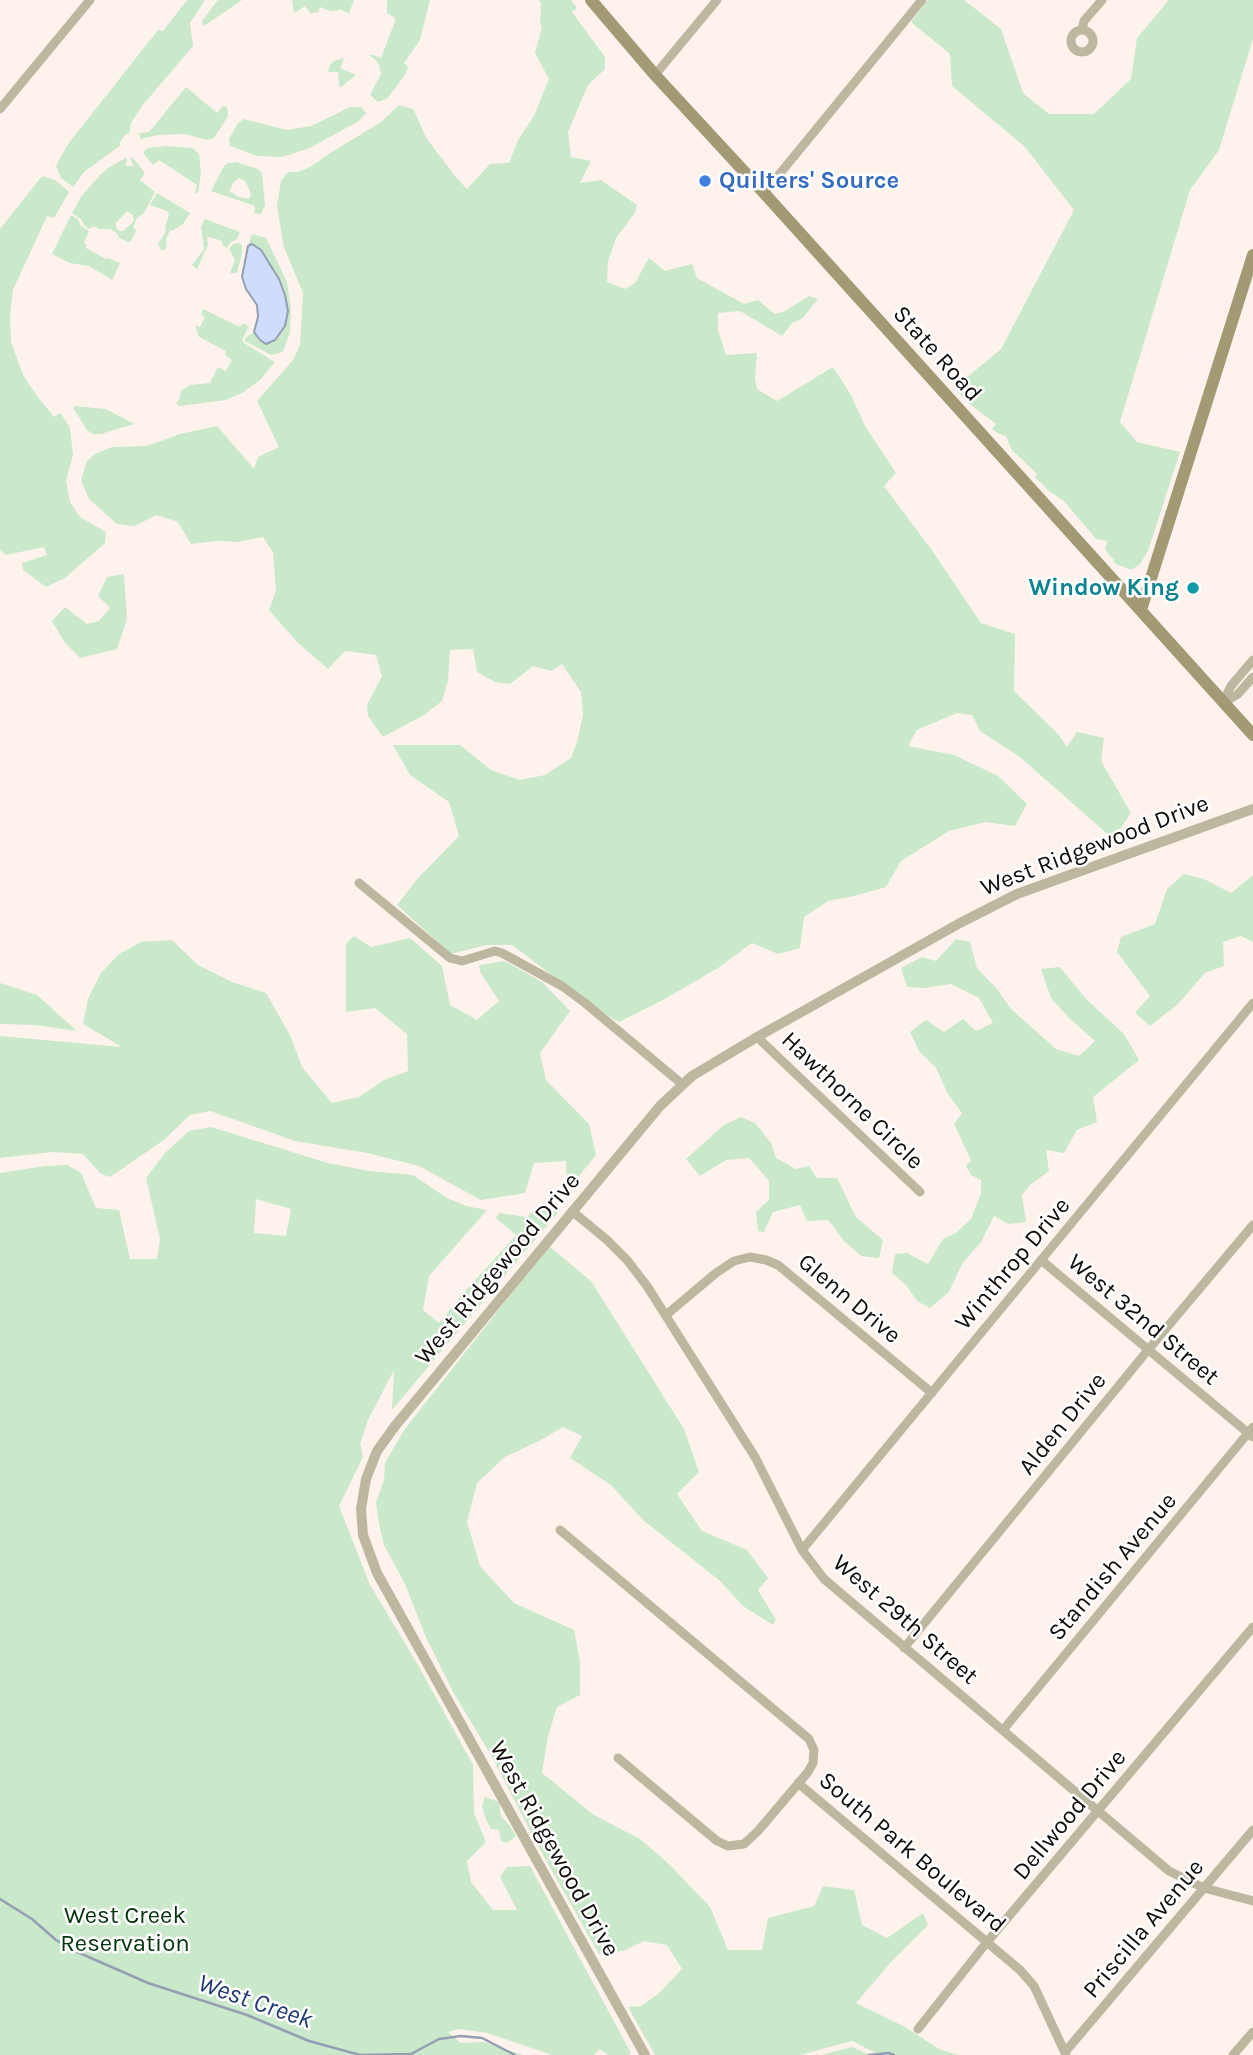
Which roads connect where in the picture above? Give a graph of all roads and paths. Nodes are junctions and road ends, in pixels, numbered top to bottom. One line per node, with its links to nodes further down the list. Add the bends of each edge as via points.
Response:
1 (90, 0): 8 (street)
2 (591, 0): 7 (main road, State Road)
3 (717, 0): 7 (street)
4 (922, 0): 9 (street)
5 (1102, 0): 6 (street)
6 (1082, 30)
7 (655, 75): 9 (main road, State Road)
8 (0, 109)
9 (764, 193): 11 (main road, State Road)
10 (1253, 255): 11 (main road)
11 (1141, 610): 14 (main road, State Road)
12 (1253, 660): 14 (street)
13 (1253, 677): 14 (street)
14 (1223, 702): 15 (main road, State Road)
15 (1253, 735)
16 (1253, 809): 19 (street, West Ridgewood Drive, via 1017,894)
17 (359, 883): 20 (street, via 450,958 461,961 495,951 562,986)
18 (1253, 1003): 24 (street, Winthrop Drive)
19 (757, 1037): 20 (street, West Ridgewood Drive); 21 (street, Hawthorne Circle)
20 (682, 1084): 22 (street, West Ridgewood Drive)
21 (920, 1192)
22 (572, 1211): 25 (street, West 29th Street, via 627,1260); 44 (street, West Ridgewood Drive, via 385,1439 366,1479 362,1523 371,1560 388,1594)
23 (1253, 1226): 26 (street, Alden Drive)
24 (1041, 1260): 26 (street, West 32nd Street); 27 (street, Winthrop Drive)
25 (666, 1315): 27 (street, Glenn Drive, via 734,1261 765,1259); 30 (street, West 29th Street, via 755,1457)
26 (1149, 1350): 28 (street, West 32nd Street); 32 (street, Alden Drive)
27 (932, 1393): 30 (street, Winthrop Drive)
28 (1251, 1433): 33 (street, Standish Avenue)
29 (560, 1530): 35 (street, South Park Boulevard, via 809,1739 813,1763)
30 (802, 1550): 32 (street, West 29th Street, via 824,1579)
31 (1253, 1627): 36 (street, Dellwood Drive)
32 (904, 1648): 33 (street, West 29th Street)
33 (1003, 1730): 36 (street, West 29th Street)
34 (618, 1758): 35 (street, via 728,1846 744,1844)
35 (798, 1783): 40 (street, South Park Boulevard)
36 (1098, 1811): 38 (street, West 29th Street, via 1169,1871); 40 (street, Dellwood Drive)
37 (1253, 1830): 38 (street, Priscilla Avenue)
38 (1204, 1888): 39 (street, West 29th Street); 43 (street, Priscilla Avenue)
39 (1253, 1901)
40 (987, 1942): 41 (street, Dellwood Drive); 43 (street, South Park Boulevard, via 1034,1986)
41 (918, 2029)
42 (1253, 2032): 45 (street)
43 (1066, 2054)
44 (645, 2055)
45 (1233, 2055)

